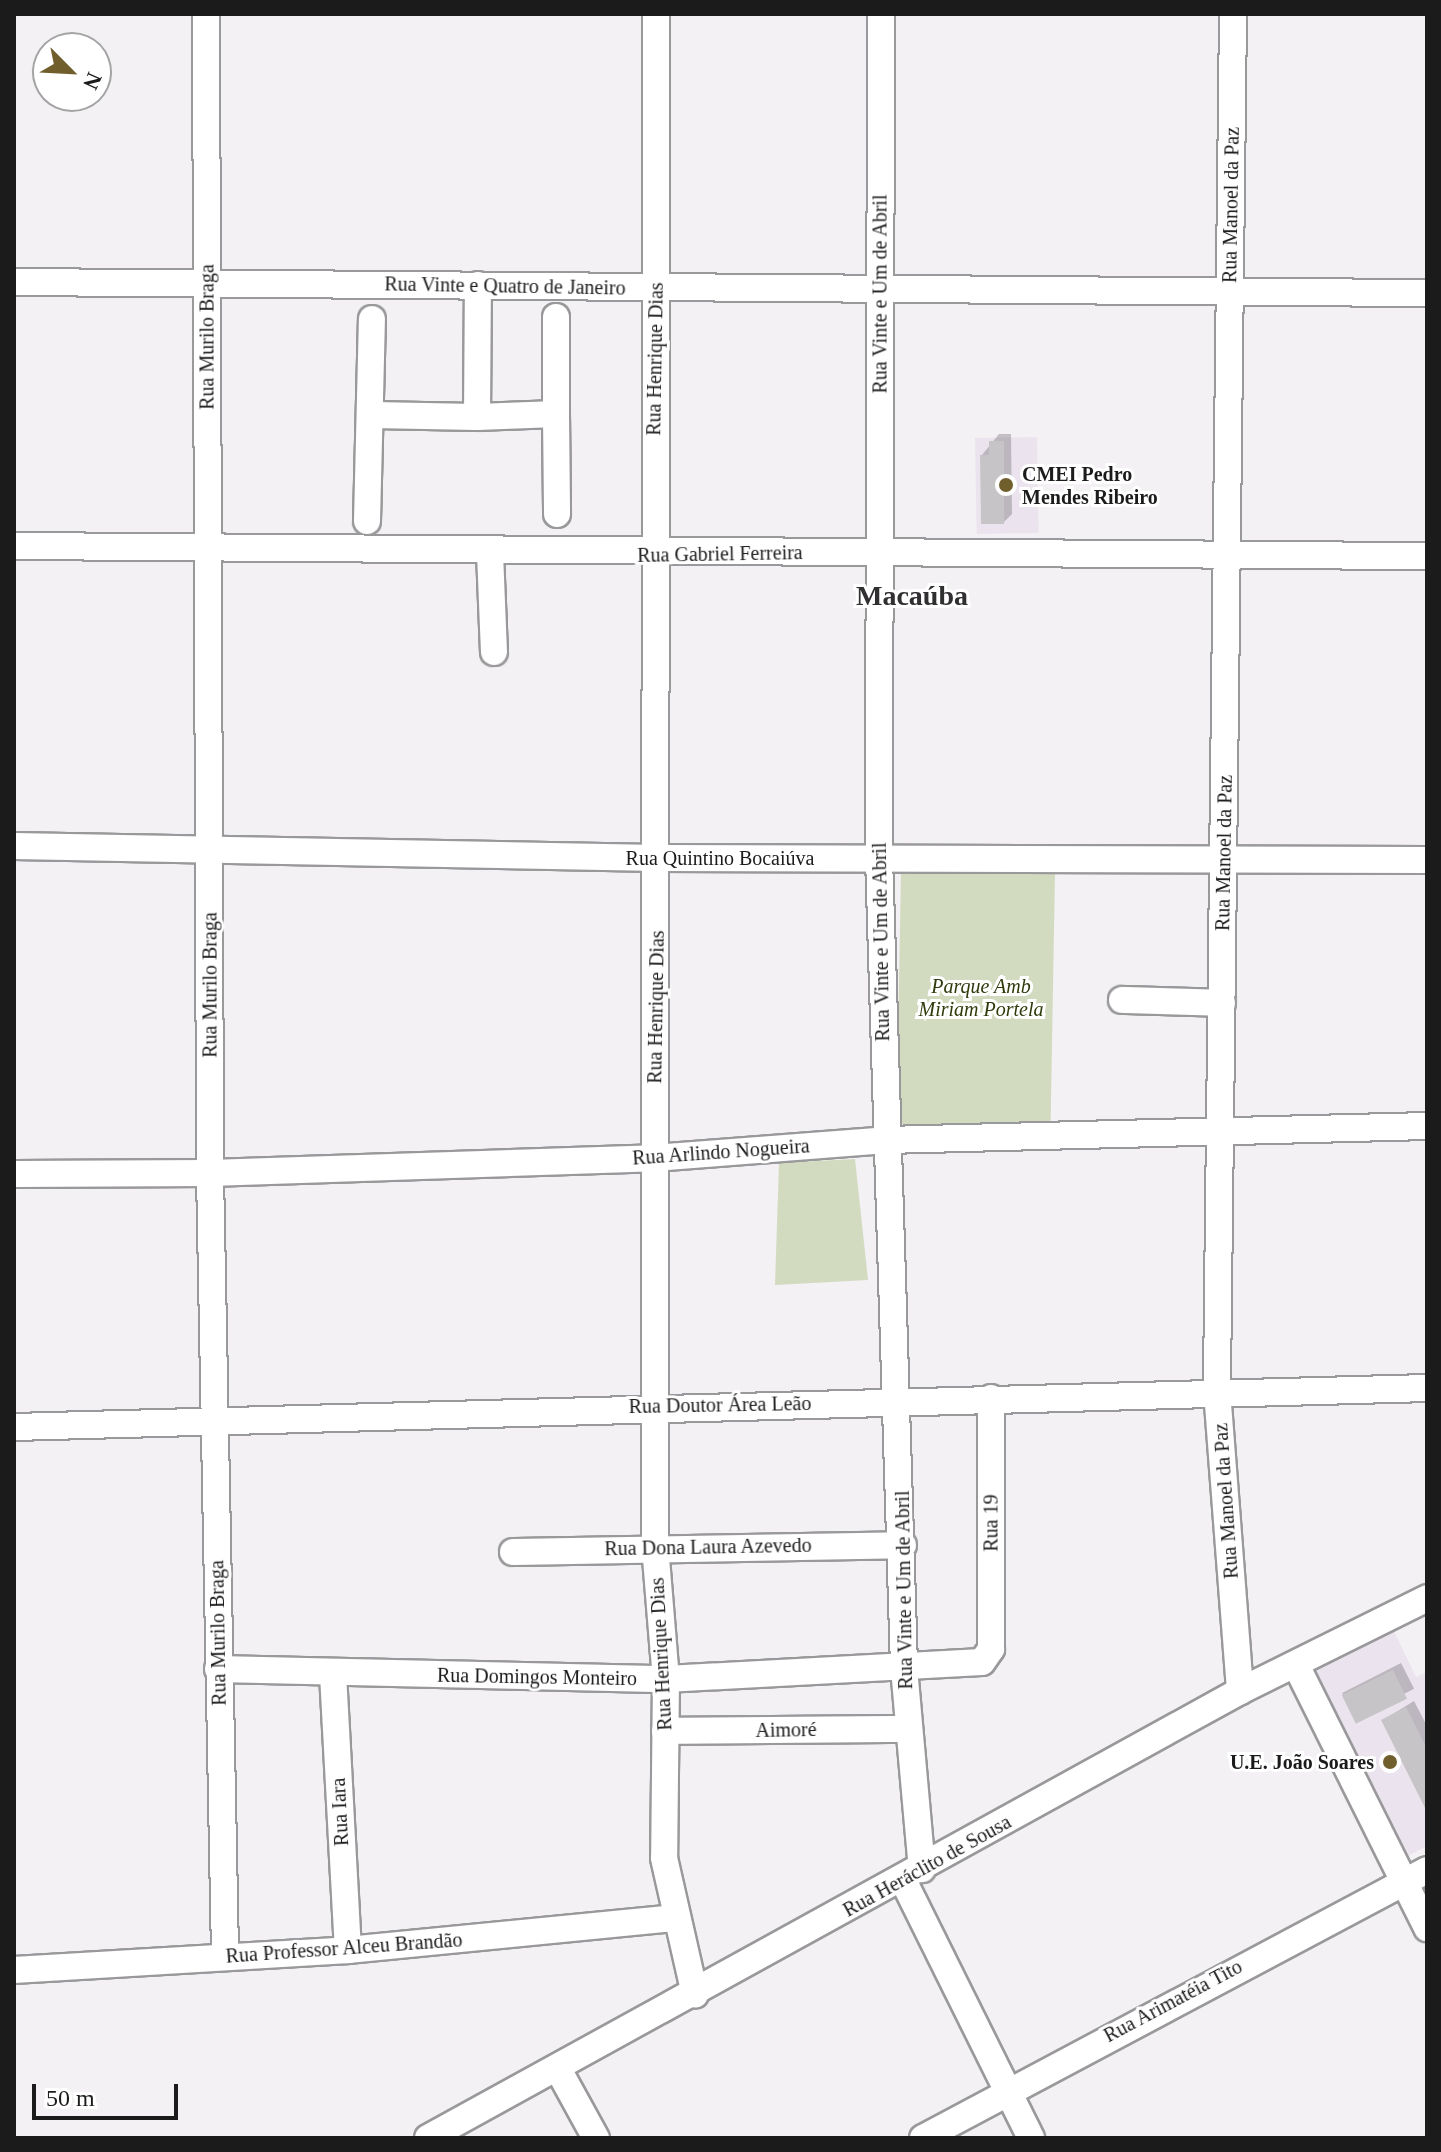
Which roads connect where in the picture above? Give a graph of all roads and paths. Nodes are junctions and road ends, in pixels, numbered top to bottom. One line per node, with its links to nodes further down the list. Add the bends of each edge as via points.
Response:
1 (206, 14): 6 (street, Rua Murilo Braga)
2 (656, 14): 9 (street, Rua Henrique Dias)
3 (881, 14): 8 (street, Rua Vinte e Um de Abril)
4 (1233, 14): 10 (street, Rua Manoel da Paz)
5 (14, 282): 6 (street, Rua Vinte e Quatro de Janeiro)
6 (208, 283): 7 (street, Rua Vinte e Quatro de Janeiro); 20 (street, Rua Murilo Braga)
7 (478, 285): 9 (street, Rua Vinte e Quatro de Janeiro); 16 (street)
8 (880, 287): 9 (street, Rua Vinte e Quatro de Janeiro); 10 (street, Rua Vinte e Quatro de Janeiro); 21 (street, Rua Vinte e Um de Abril)
9 (655, 288): 23 (street, Rua Henrique Dias)
10 (1230, 292): 11 (street, Rua Vinte e Quatro de Janeiro); 25 (street, Rua Manoel da Paz)
11 (1427, 293)
12 (556, 317): 14 (street)
13 (372, 319): 15 (street)
14 (556, 414): 16 (street); 17 (street)
15 (372, 415): 16 (street); 18 (street)
16 (477, 417)
17 (557, 514)
18 (367, 521)
19 (14, 546): 20 (street, Rua Gabriel Ferreira)
20 (208, 550): 22 (street, Rua Gabriel Ferreira); 28 (street, Rua Murilo Braga)
21 (882, 552): 23 (street, Rua Gabriel Ferreira); 25 (street, Rua Gabriel Ferreira); 29 (street, Rua Vinte e Um de Abril)
22 (490, 553): 23 (street, Rua Gabriel Ferreira); 26 (street)
23 (653, 555): 30 (street, Rua Henrique Dias)
24 (1427, 556): 25 (street, Rua Gabriel Ferreira)
25 (1228, 557): 31 (street, Rua Manoel da Paz)
26 (494, 652)
27 (14, 846): 28 (street, Rua Quintino Bocaiúva)
28 (209, 851): 30 (street, Rua Quintino Bocaiúva); 39 (street, Rua Murilo Braga)
29 (879, 857): 30 (street, Rua Quintino Bocaiúva); 31 (street, Rua Quintino Bocaiúva); 37 (street, Rua Vinte e Um de Abril)
30 (658, 858): 38 (street, Rua Henrique Dias)
31 (1225, 859): 32 (street, Rua Quintino Bocaiúva); 34 (street, Rua Manoel da Paz)
32 (1427, 860)
33 (1122, 1000): 34 (street)
34 (1222, 1003): 36 (street, Rua Manoel da Paz)
35 (1427, 1126): 36 (street, Rua Arlindo Nogueira)
36 (1220, 1132): 37 (street, Rua Arlindo Nogueira); 42 (street, Rua Manoel da Paz)
37 (886, 1140): 38 (street, Rua Arlindo Nogueira); 44 (street, Rua Vinte e Um de Abril)
38 (654, 1158): 39 (street, Rua Arlindo Nogueira); 45 (street, Rua Henrique Dias)
39 (210, 1173): 40 (street, Rua Arlindo Nogueira); 46 (street, Rua Murilo Braga)
40 (14, 1174)
41 (1427, 1388): 42 (street, Rua Doutor Área Leão)
42 (1217, 1391): 43 (street, Rua Doutor Área Leão); 58 (street, Rua Manoel da Paz)
43 (991, 1398): 44 (street, Rua Doutor Área Leão); 52 (street, Rua 19)
44 (900, 1403): 45 (street, Rua Doutor Área Leão); 48 (street, Rua Vinte e Um de Abril)
45 (653, 1405): 46 (street, Rua Doutor Área Leão); 49 (street, Rua Henrique Dias)
46 (213, 1420): 47 (street, Rua Doutor Área Leão); 55 (street, Rua Murilo Braga)
47 (14, 1427)
48 (903, 1545): 49 (street, Rua Dona Laura Azevedo); 54 (street, Rua Vinte e Um de Abril)
49 (655, 1546): 50 (street, Rua Dona Laura Azevedo); 57 (street, Rua Henrique Dias)
50 (513, 1552)
51 (1427, 1598): 53 (street, Rua Heráclito de Sousa)
52 (991, 1649): 54 (street, Rua Domingos Monteiro, via 972,1665)
53 (1297, 1667): 58 (street, Rua Heráclito de Sousa); 62 (street)
54 (904, 1668): 57 (street, Rua Domingos Monteiro); 59 (street, Rua Vinte e Um de Abril)
55 (218, 1669): 56 (street, Rua Domingos Monteiro); 66 (street, Rua Murilo Braga)
56 (333, 1674): 57 (street, Rua Domingos Monteiro); 65 (street, Rua Iara)
57 (666, 1679): 60 (street, Rua Henrique Dias)
58 (1240, 1691): 61 (street, Rua Heráclito de Sousa)
59 (907, 1729): 60 (street, Aimoré); 61 (street, Rua Vinte e Um de Abril)
60 (665, 1731): 63 (street, Rua Henrique Dias, via 664,1858)
61 (912, 1875): 68 (street, Rua Heráclito de Sousa); 70 (street, Rua Vinte e Um de Abril)
62 (1416, 1876): 64 (street); 70 (street, Rua Arimatéia Tito)
63 (673, 1918): 65 (street, Rua Professor Alceu Brandão); 68 (street, Rua Henrique Dias)
64 (1427, 1928)
65 (348, 1950): 66 (street, Rua Professor Alceu Brandão)
66 (225, 1957): 67 (street, Rua Professor Alceu Brandão)
67 (14, 1970)
68 (695, 1995): 69 (street, Rua Heráclito de Sousa)
69 (558, 2069): 71 (street, Rua Heráclito de Sousa); 72 (street)
70 (1006, 2093): 73 (street, Rua Arimatéia Tito); 74 (street, Rua Vinte e Um de Abril)
71 (428, 2138)
72 (596, 2138)
73 (923, 2138)
74 (1031, 2138)

